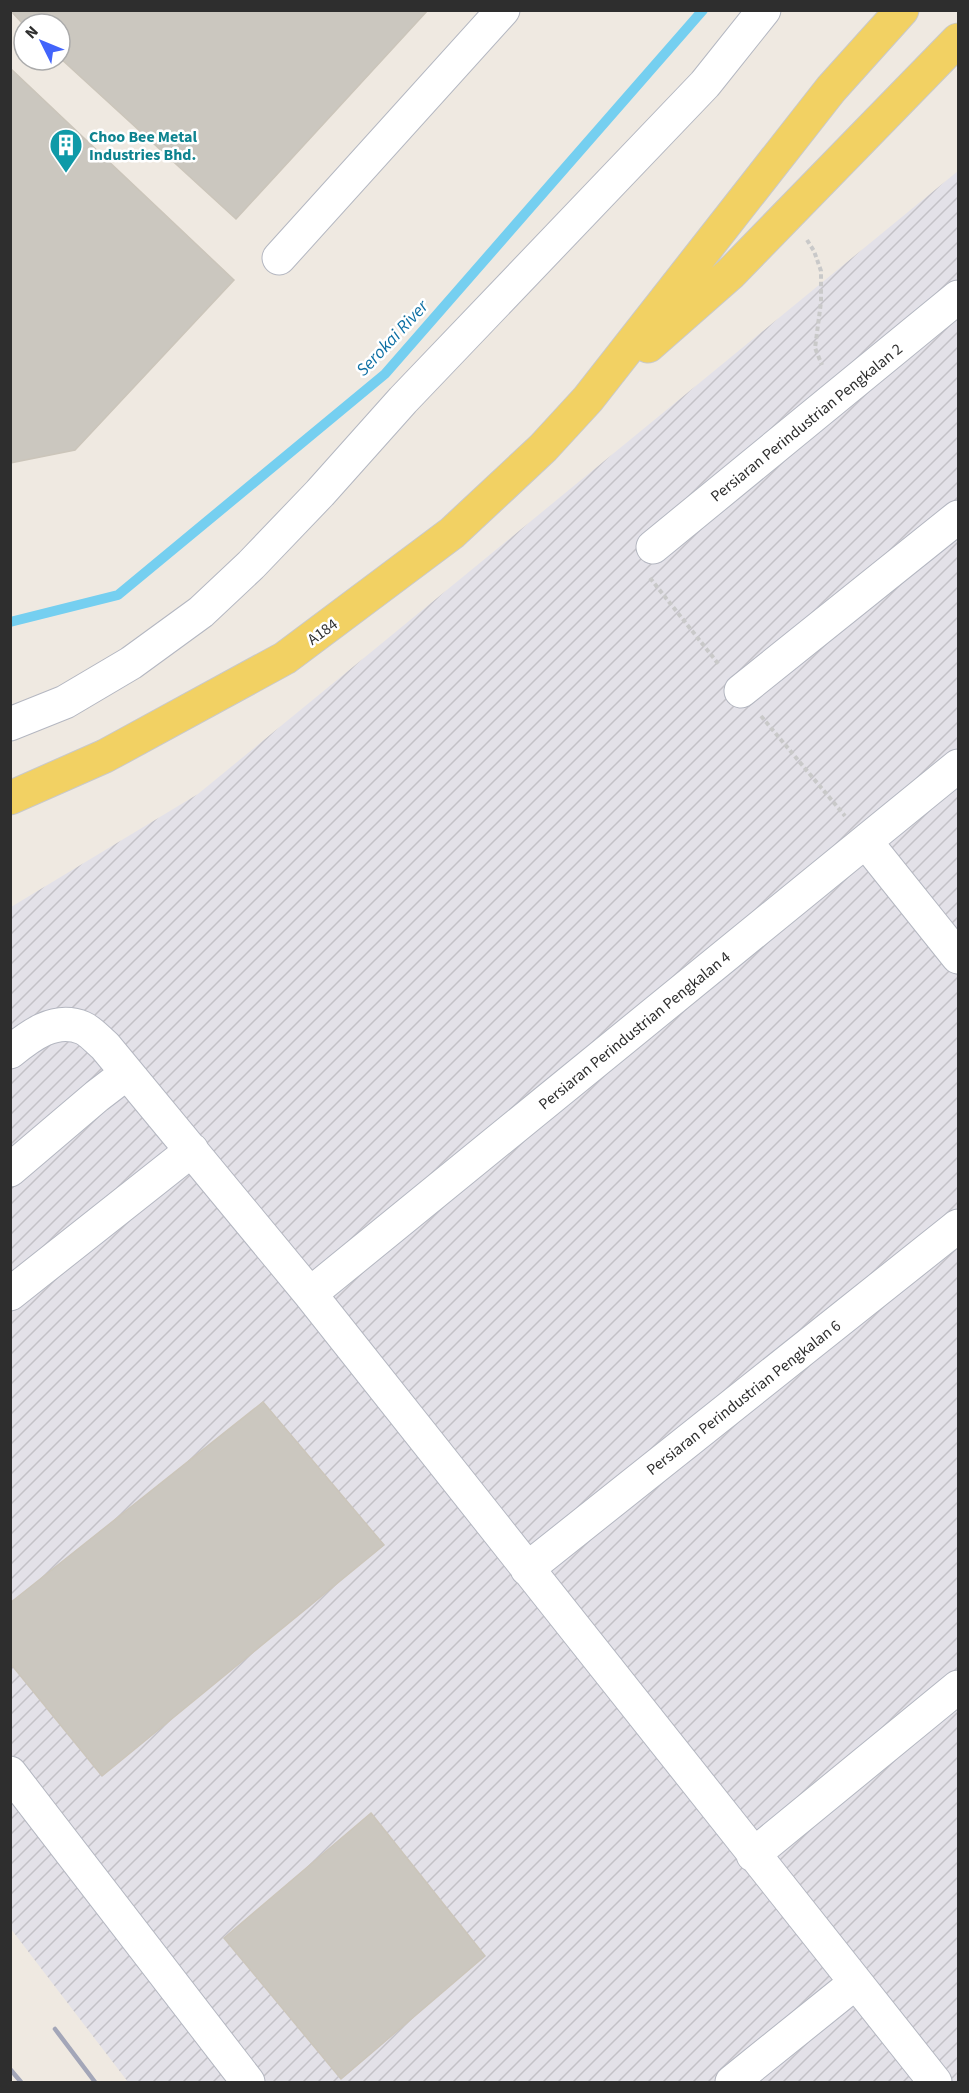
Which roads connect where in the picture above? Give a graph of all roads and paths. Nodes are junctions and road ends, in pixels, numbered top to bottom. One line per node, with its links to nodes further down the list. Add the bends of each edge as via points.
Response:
1 (502, 10): 6 (street)
2 (764, 10): 13 (street, via 705,84 251,565 201,612 131,663 64,702)
3 (902, 10): 9 (main road, via 831,89)
4 (958, 40): 5 (main road)
5 (789, 215): 8 (path, via 814,251 821,271 815,348 825,371); 9 (main road, via 731,273)
6 (279, 258)
7 (958, 297): 8 (street, Persiaran Perindustrian Pengkalan 2)
8 (842, 393): 11 (street, Persiaran Perindustrian Pengkalan 2)
9 (588, 399): 15 (main road, A184, via 543,448 452,533 285,658 105,756)
10 (958, 517): 12 (street)
11 (653, 547)
12 (741, 691)
13 (10, 724)
14 (958, 766): 16 (street, Persiaran Perindustrian Pengkalan 4)
15 (10, 798)
16 (866, 842): 17 (street); 24 (street, Persiaran Perindustrian Pengkalan 4)
17 (958, 957)
18 (10, 1052): 19 (street, via 32,1034 61,1023 83,1028 105,1046)
19 (127, 1074): 20 (street); 21 (street)
20 (192, 1150): 23 (street); 24 (street)
21 (10, 1170)
22 (958, 1226): 25 (street, Persiaran Perindustrian Pengkalan 6)
23 (10, 1294)
24 (310, 1294): 25 (street)
25 (526, 1569): 28 (street)
26 (958, 1687): 28 (street)
27 (10, 1773): 30 (street)
28 (753, 1855): 29 (street)
29 (855, 1983): 31 (street); 32 (street)
30 (248, 2082)
31 (732, 2082)
32 (935, 2082)

